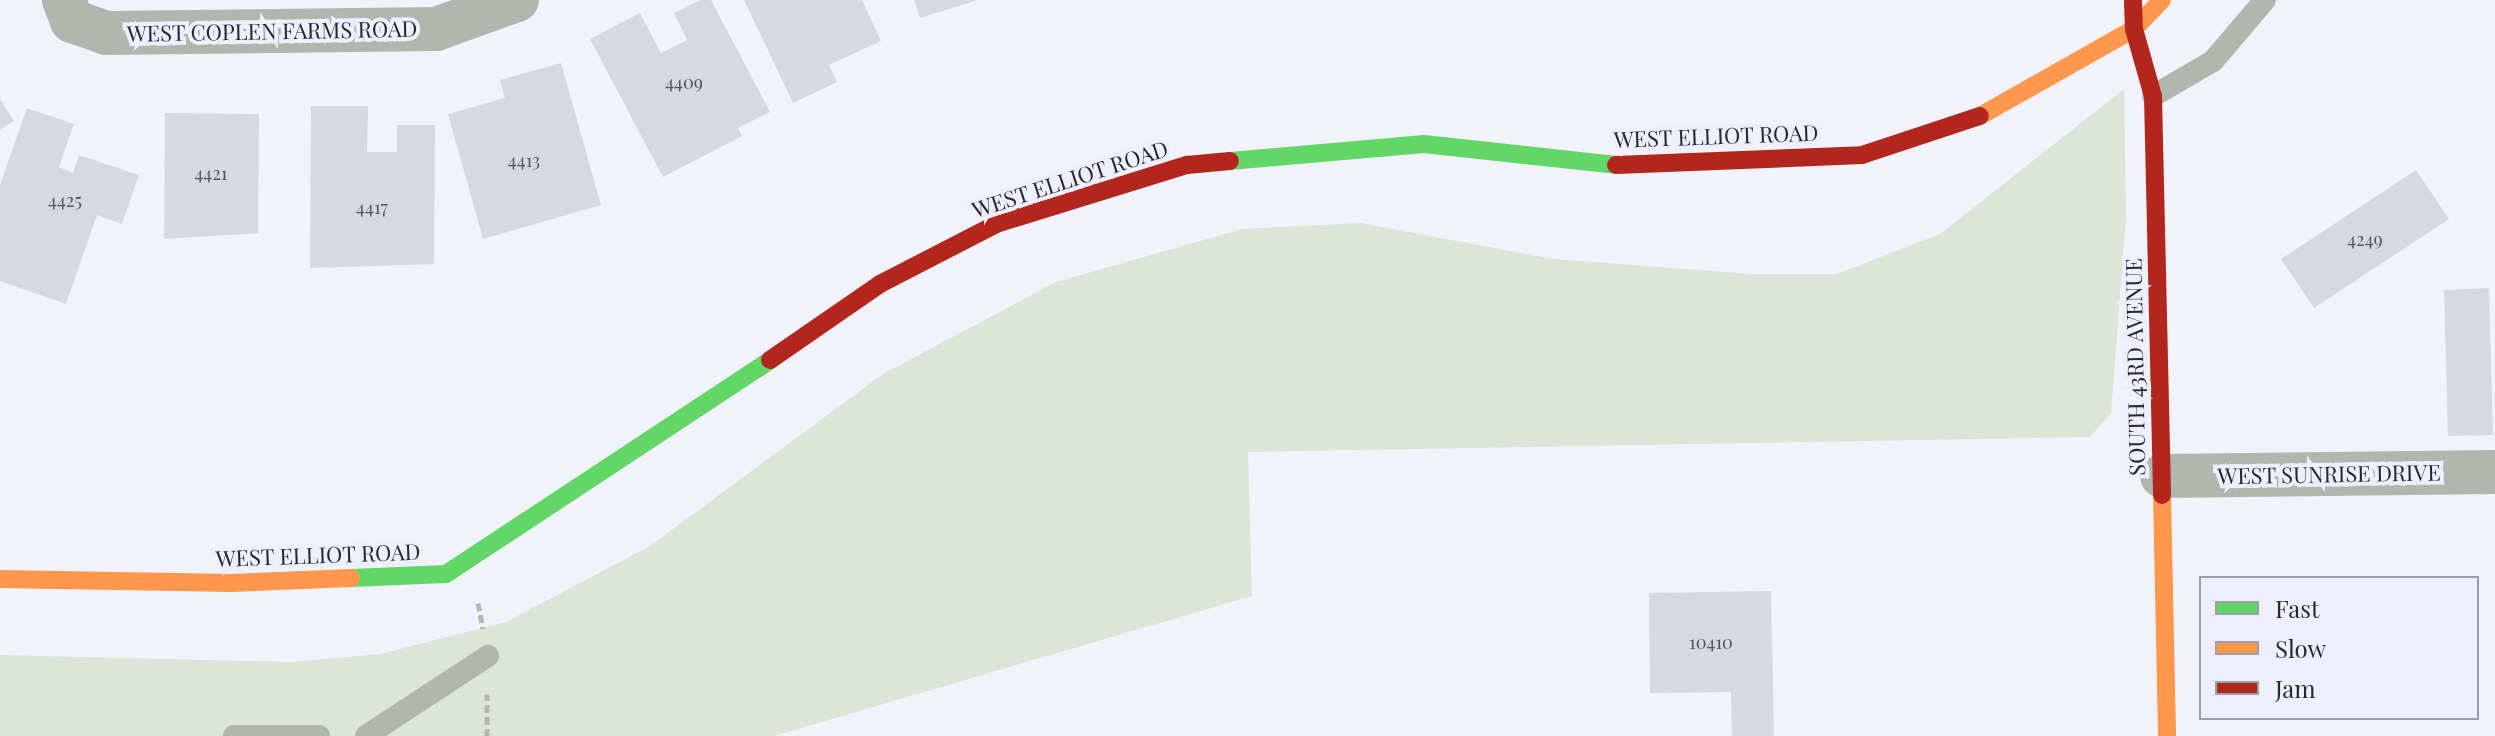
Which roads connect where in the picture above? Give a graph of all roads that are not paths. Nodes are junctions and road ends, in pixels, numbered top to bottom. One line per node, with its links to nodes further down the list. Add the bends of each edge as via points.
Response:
1 (517, 0): 5 (street, WEST COPLEN FARMS ROAD, via 436,29 106,33)
2 (2133, 0): 6 (street, SOUTH 43RD AVENUE)
3 (2162, 0): 6 (street, WEST ELLIOT ROAD)
4 (2265, 0): 7 (lane, via 2213,61)
5 (68, 11)
6 (2134, 29): 7 (street, SOUTH 43RD AVENUE); 10 (street, WEST ELLIOT ROAD, via 1992,112 1862,155 1630,167 1424,144 1187,165 996,224 880,284 635,454 446,574 232,583)
7 (2153, 96): 9 (street, SOUTH 43RD AVENUE)
8 (2495, 472): 9 (street, WEST SUNRISE DRIVE)
9 (2162, 476): 15 (street, SOUTH 43RD AVENUE)
10 (0, 579)
11 (488, 656): 14 (lane)
12 (234, 736): 13 (lane)
13 (319, 736)
14 (366, 736)
15 (2167, 736)

